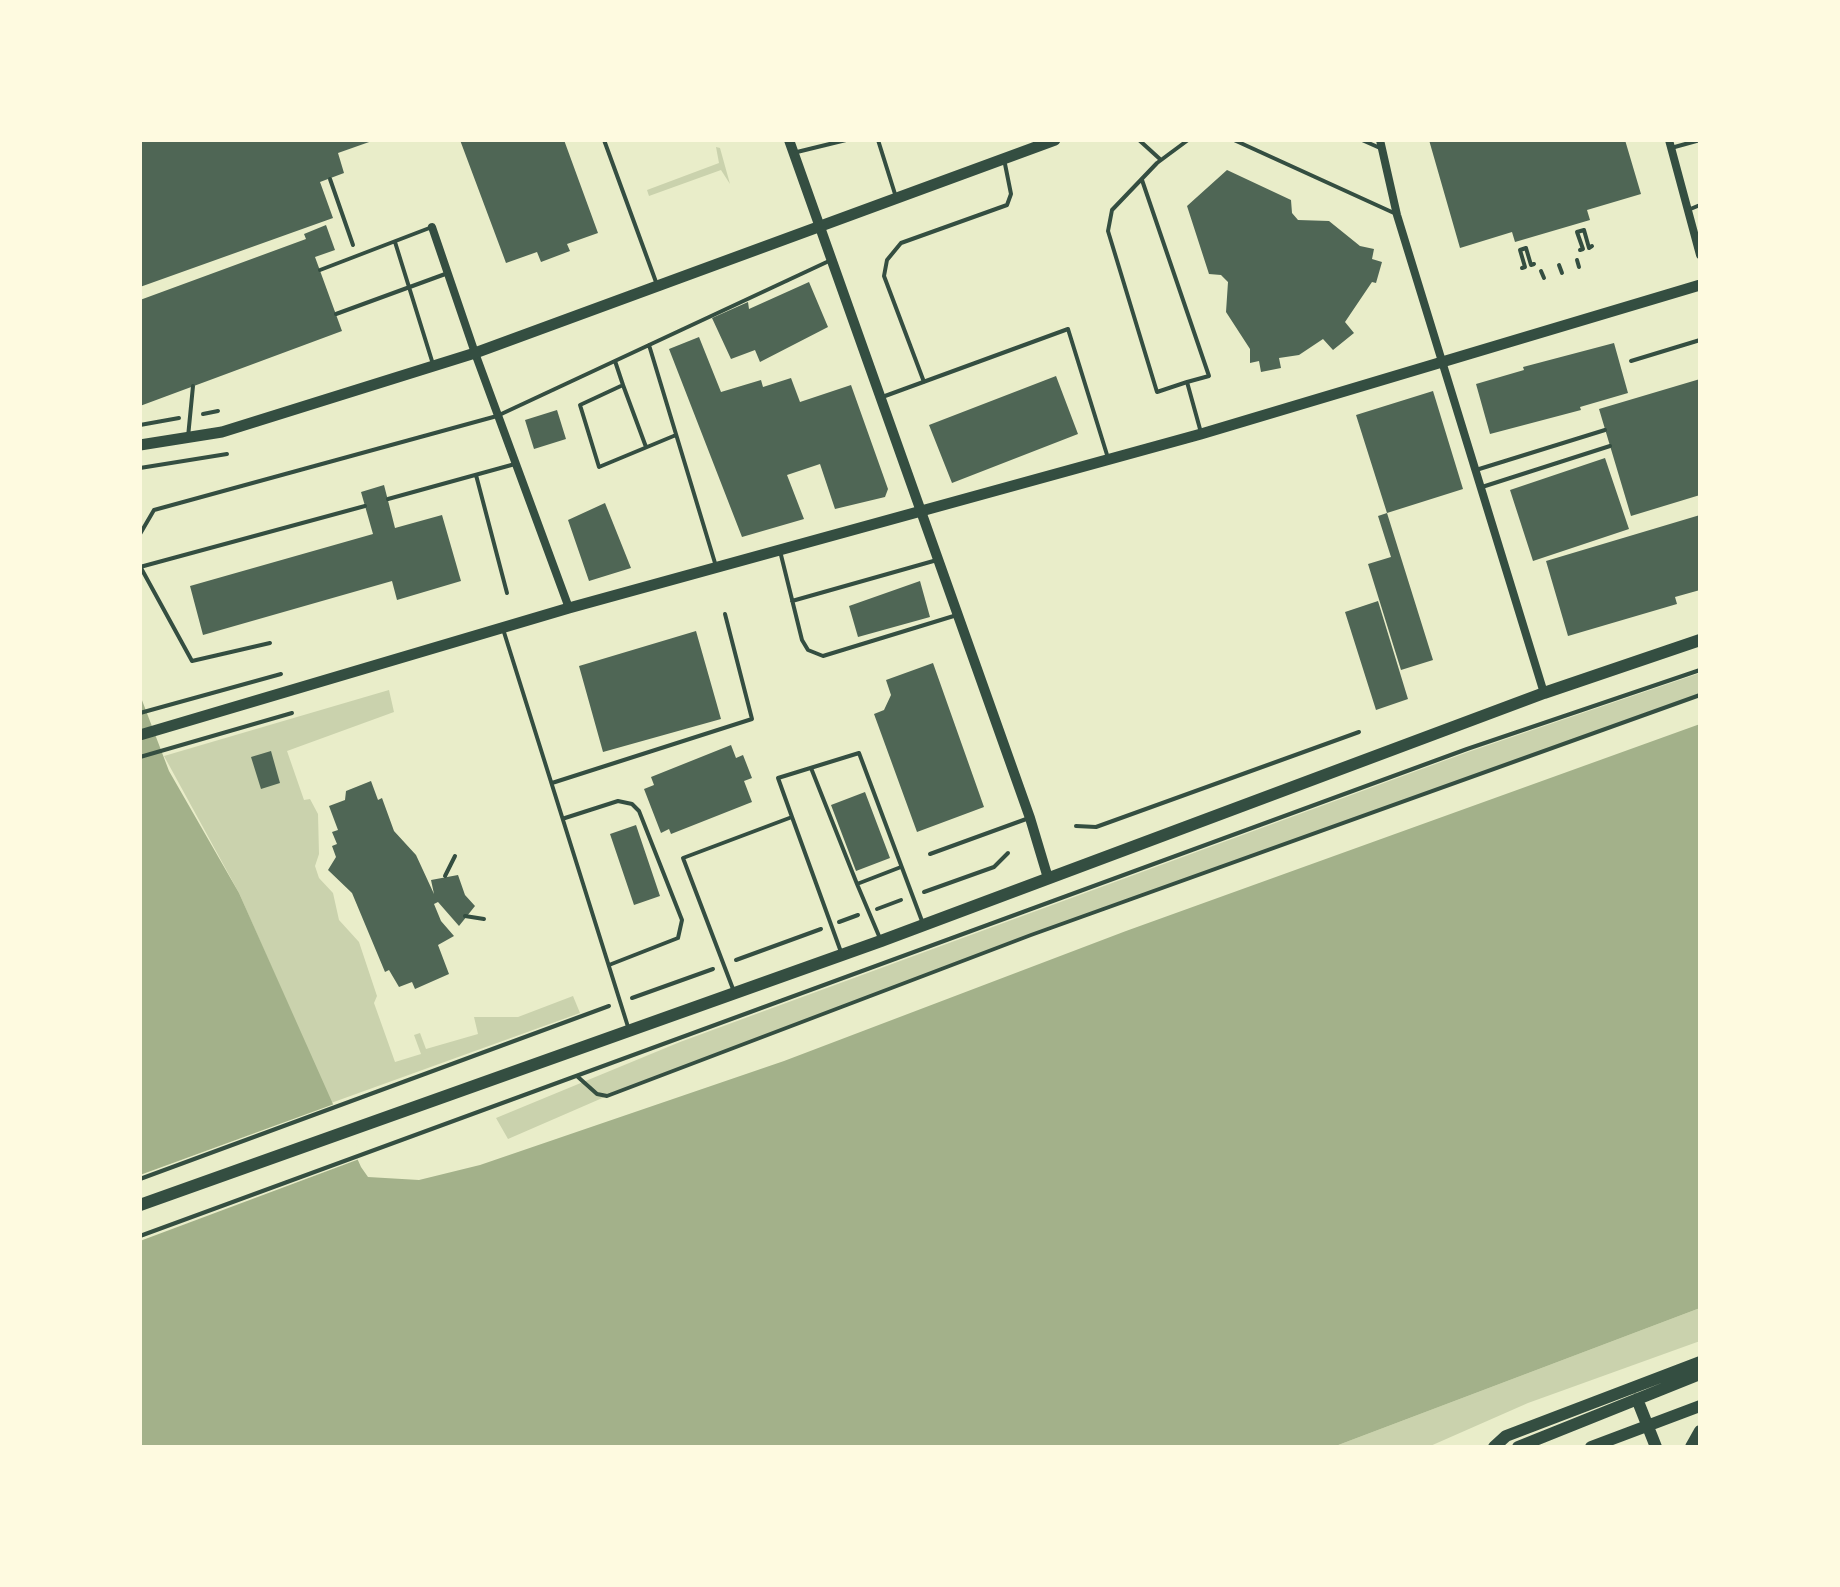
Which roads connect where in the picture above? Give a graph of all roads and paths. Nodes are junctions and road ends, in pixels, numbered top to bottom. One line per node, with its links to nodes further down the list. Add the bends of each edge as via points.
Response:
1 (604, 140): 42 (lane)
2 (789, 140): 14 (street)
3 (846, 140): 14 (lane)
4 (878, 140): 19 (lane)
5 (1139, 140): 16 (lane)
6 (1188, 140): 16 (lane)
7 (1234, 140): 11 (lane)
8 (1362, 140): 13 (lane)
9 (1700, 140): 12 (lane)
10 (1048, 141): 15 (main road)
11 (1242, 142): 22 (lane)
12 (1670, 144): 21 (street)
13 (1382, 145): 22 (street)
14 (794, 153): 23 (street)
15 (1004, 159): 19 (main road); 52 (lane, via 1012,194 1007,205 900,243 887,260 884,276)
16 (1161, 160): 18 (lane)
17 (330, 178): 29 (path)
18 (1142, 180): 53 (lane, via 1209,376); 53 (lane, via 1112,210 1108,232 1157,392)
19 (896, 198): 23 (main road)
20 (1700, 205): 21 (lane)
21 (1688, 210): 28 (street)
22 (1397, 214): 50 (street)
23 (821, 226): 30 (street); 42 (main road)
24 (432, 227): 25 (lane); 39 (street)
25 (395, 242): 29 (lane); 43 (lane)
26 (1592, 246): 27 (path, via 1584,230 1578,232)
27 (1580, 250)
28 (1700, 255)
29 (356, 256): 36 (lane)
30 (832, 259): 46 (lane); 56 (street)
31 (1577, 260): 34 (path)
32 (1534, 264): 35 (path, via 1526,248 1520,250)
33 (1560, 265): 38 (path)
34 (1579, 267)
35 (1522, 268)
36 (320, 270)
37 (1541, 271): 40 (path)
38 (1562, 272)
39 (448, 273): 43 (lane); 47 (street)
40 (1544, 278)
41 (1700, 285): 50 (main road)
42 (658, 286): 47 (main road)
43 (409, 287): 44 (lane); 51 (lane)
44 (336, 314)
45 (1700, 340): 49 (lane)
46 (649, 344): 48 (lane); 60 (lane)
47 (474, 354): 51 (main road); 57 (street)
48 (615, 360): 55 (lane); 57 (lane)
49 (1631, 361)
50 (1443, 362): 59 (main road); 69 (street)
51 (433, 366): 61 (main road, via 222,432)
52 (924, 382): 56 (lane); 66 (lane, via 1068,329)
53 (1187, 382): 59 (lane)
54 (194, 386): 61 (lane)
55 (623, 386): 64 (lane); 64 (lane, via 580,405 599,466)
56 (880, 398): 74 (street)
57 (497, 416): 67 (street); 75 (lane, via 154,510)
58 (1605, 430): 69 (lane)
59 (1201, 434): 66 (main road)
60 (676, 435): 64 (lane); 79 (lane)
61 (188, 436): 62 (main road)
62 (140, 445)
63 (1610, 446): 71 (lane)
64 (646, 447)
65 (227, 454): 68 (path)
66 (1108, 460): 74 (main road)
67 (515, 464): 70 (lane); 82 (street)
68 (140, 468)
69 (1476, 470): 71 (street)
70 (476, 475): 72 (lane); 80 (lane)
71 (1482, 486): 90 (street)
72 (388, 499)
73 (365, 506): 78 (lane)
74 (920, 512): 76 (main road); 77 (street)
75 (140, 534)
76 (780, 550): 79 (main road); 81 (lane)
77 (937, 560): 81 (lane); 84 (street)
78 (140, 568): 87 (lane, via 192,661)
79 (717, 568): 82 (main road)
80 (508, 593)
81 (792, 601): 84 (lane, via 802,640 822,656)
82 (569, 608): 85 (main road)
83 (724, 614): 98 (lane, via 752,719)
84 (957, 615): 100 (street)
85 (503, 629): 95 (main road); 98 (lane)
86 (1700, 640): 90 (main road)
87 (270, 643)
88 (1700, 670): 118 (path)
89 (281, 674): 93 (path)
90 (1544, 693): 107 (main road)
91 (1700, 696): 118 (path, via 607,1096)
92 (292, 713): 96 (path)
93 (140, 714)
94 (1359, 732): 102 (path, via 1096,826)
95 (140, 735)
96 (140, 756)
97 (812, 768): 99 (lane, via 778,778); 105 (lane, via 858,753); 108 (lane)
98 (552, 783): 101 (lane)
99 (792, 817): 113 (lane); 115 (lane, via 683,858)
100 (1030, 818): 103 (lane); 107 (street)
101 (563, 819): 114 (lane); 114 (lane, via 618,801 632,804 682,920 678,938)
102 (1076, 826)
103 (930, 854)
104 (455, 856): 106 (lane)
105 (901, 867): 108 (lane); 111 (lane)
106 (445, 876)
107 (1048, 878): 111 (main road)
108 (858, 884): 112 (lane)
109 (465, 916): 110 (lane)
110 (484, 919)
111 (923, 924): 112 (main road)
112 (881, 941): 113 (main road)
113 (841, 953): 115 (main road)
114 (609, 964): 116 (lane)
115 (734, 993): 116 (main road)
116 (629, 1030): 120 (main road)
117 (431, 1072): 119 (path)
118 (578, 1076): 121 (path)
119 (140, 1179)
120 (140, 1205)
121 (140, 1236)
122 (1700, 1362): 128 (main road, via 1506,1436)
123 (1700, 1374): 124 (main road)
124 (1637, 1399): 126 (main road); 129 (main road)
125 (1700, 1406): 126 (main road)
126 (1648, 1426): 130 (main road); 131 (main road)
127 (1700, 1431): 132 (main road)
128 (1494, 1447)
129 (1518, 1447)
130 (1591, 1447)
131 (1656, 1447)
132 (1691, 1447)

